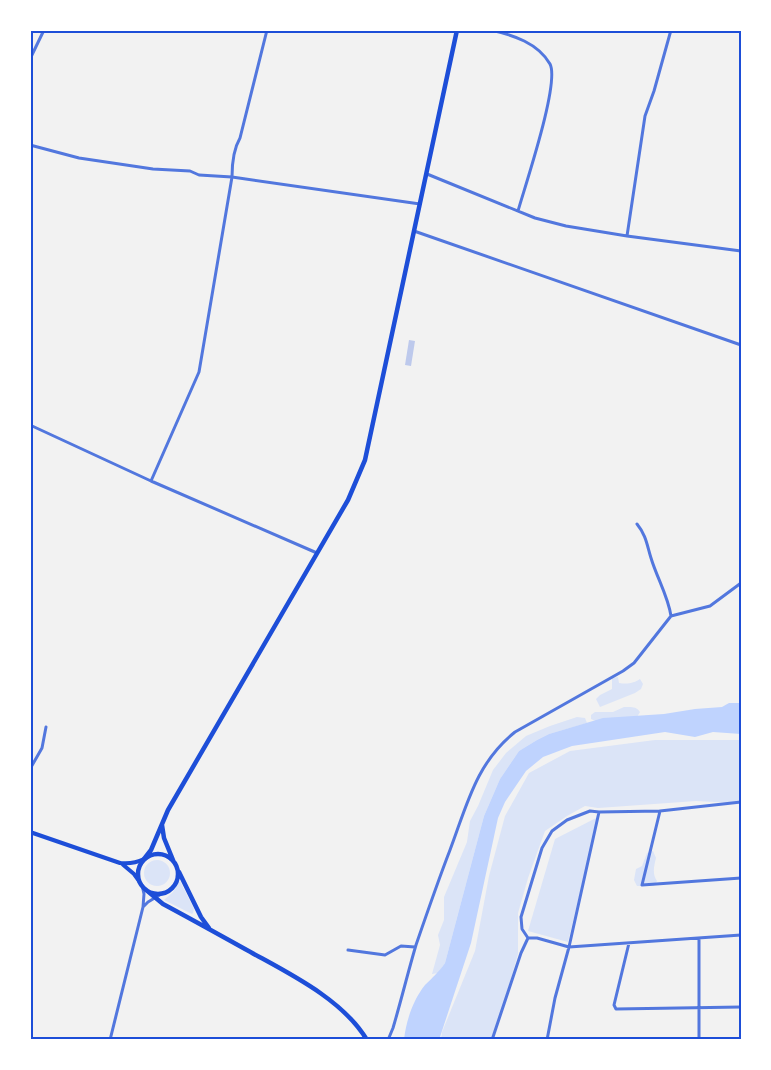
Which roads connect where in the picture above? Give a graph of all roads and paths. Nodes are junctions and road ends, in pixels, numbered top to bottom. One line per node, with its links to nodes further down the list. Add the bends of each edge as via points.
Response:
1 (44, 30): 6 (street)
2 (267, 30): 9 (street, via 236,145)
3 (457, 30): 8 (main road)
4 (491, 30): 11 (street, via 528,42 551,65 545,122)
5 (670, 30): 13 (street, via 645,116)
6 (30, 58)
7 (30, 145): 9 (street, via 86,159)
8 (427, 174): 10 (main road); 11 (street)
9 (232, 177): 10 (street); 17 (street, via 200,372)
10 (420, 204): 12 (main road)
11 (518, 212): 13 (street, via 566,226)
12 (414, 231): 15 (street); 19 (main road, via 365,460 348,500)
13 (627, 236): 14 (street)
14 (741, 251)
15 (741, 345)
16 (30, 425): 17 (street)
17 (151, 481): 19 (street)
18 (637, 524): 21 (street, via 643,531)
19 (317, 553): 27 (main road)
20 (741, 582): 21 (street, via 710,606)
21 (671, 616): 42 (street, via 634,663 515,732 488,760 472,788)
22 (46, 727): 23 (street, via 42,748)
23 (30, 770)
24 (741, 802): 25 (street)
25 (660, 811): 26 (street); 32 (street, via 642,885)
26 (599, 812): 39 (street, via 590,811 567,820 552,831 542,848 521,917); 43 (street)
27 (162, 825): 29 (main road); 31 (main road)
28 (30, 832): 30 (main road)
29 (144, 859): 30 (main road); 31 (main road, via 164,855); 33 (main road, via 138,876)
30 (120, 863): 33 (main road)
31 (176, 865): 34 (main road, via 177,880); 37 (main road)
32 (741, 878)
33 (142, 885): 34 (main road, via 157,894); 35 (main road); 36 (street)
34 (163, 893): 35 (street)
35 (155, 898): 36 (street); 37 (main road)
36 (143, 908): 47 (street)
37 (211, 930): 48 (main road, via 312,987 345,1014)
38 (741, 935): 40 (street)
39 (528, 938): 43 (street); 50 (street)
40 (699, 938): 41 (street); 45 (street)
41 (629, 943): 43 (street); 45 (street, via 616,1009)
42 (416, 947): 44 (street, via 401,946 385,955); 49 (street)
43 (569, 947): 51 (street)
44 (348, 950)
45 (698, 1006): 46 (street); 52 (street)
46 (741, 1007)
47 (110, 1040)
48 (367, 1040)
49 (388, 1040)
50 (492, 1040)
51 (547, 1040)
52 (699, 1040)

